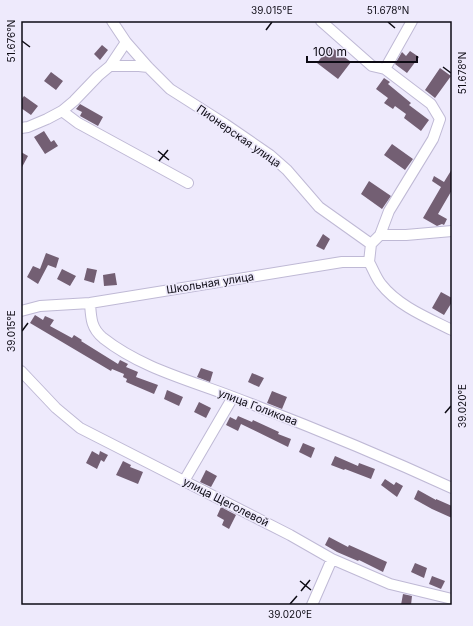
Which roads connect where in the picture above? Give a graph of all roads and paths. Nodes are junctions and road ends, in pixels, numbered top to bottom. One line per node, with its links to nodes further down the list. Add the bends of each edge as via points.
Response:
1 (112, 21): 4 (street, Пионерская улица)
2 (321, 21): 7 (street, via 372,66)
3 (412, 21): 7 (street)
4 (126, 42): 5 (street); 6 (street, Пионерская улица)
5 (110, 66): 6 (street); 8 (street)
6 (148, 67): 13 (street, Пионерская улица, via 170,89 270,155 287,170 318,207)
7 (385, 69): 12 (street, via 431,104 440,119 433,139 389,211)
8 (62, 111): 9 (street); 10 (street, via 78,123)
9 (21, 128)
10 (188, 184)
11 (452, 231): 12 (street, via 406,236)
12 (380, 235): 13 (street)
13 (371, 244): 14 (street)
14 (369, 262): 15 (street, Школьная улица, via 342,262); 17 (street, via 381,284 394,298)
15 (90, 303): 16 (street, Школьная улица, via 40,306); 19 (street, улица Голикова, via 91,323 102,337 130,356)
16 (21, 311)
17 (452, 330)
18 (21, 370): 20 (street, улица Щеголевой, via 56,408 80,428)
19 (233, 397): 20 (street); 21 (street, улица Голикова, via 382,456)
20 (184, 481): 22 (street, улица Щеголевой)
21 (452, 488)
22 (332, 559): 23 (street, улица Щеголевой, via 390,584); 24 (street)
23 (452, 599)
24 (312, 605)

